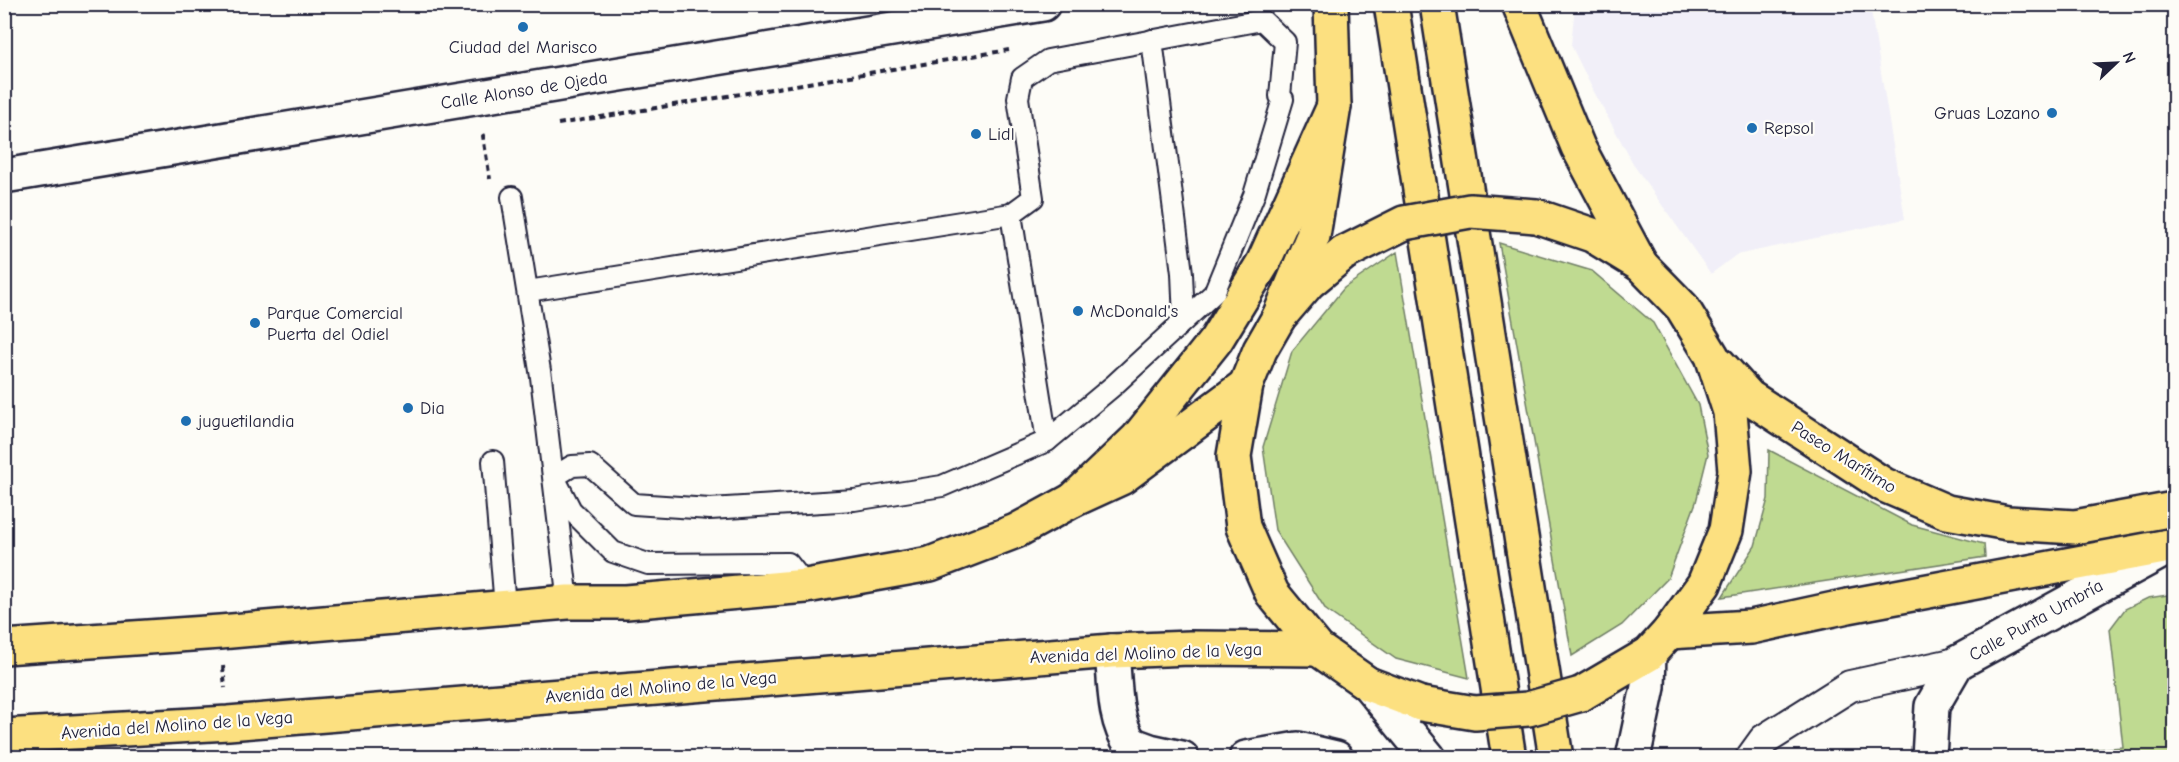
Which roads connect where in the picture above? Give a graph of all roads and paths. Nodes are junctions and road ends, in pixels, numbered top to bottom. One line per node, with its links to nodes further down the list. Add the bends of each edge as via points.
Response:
1 (1043, 4): 11 (street, Calle Alonso de Ojeda)
2 (1331, 4): 8 (main road)
3 (1391, 4): 44 (main road)
4 (1437, 4): 45 (main road)
5 (1525, 11): 15 (main road, via 1578,147)
6 (1152, 40): 14 (lane, via 1048,60 1022,78 1018,98 1033,198); 18 (lane, via 1182,273); 18 (lane, via 1262,20 1285,42 1280,96 1283,99 1254,195 1214,293)
7 (1019, 48): 9 (path)
8 (1334, 106): 17 (main road, via 1313,236); 24 (main road, via 1263,262 1216,340 1137,439)
9 (553, 124)
10 (490, 132): 12 (path, via 483,136)
11 (4, 176)
12 (491, 183)
13 (513, 197): 16 (lane)
14 (1011, 214): 16 (lane); 21 (lane)
15 (1641, 265): 17 (main road, bridge, via 1592,235 1536,216 1470,211 1404,223 1344,253 1309,282); 19 (main road, via 1682,307)
16 (528, 291): 23 (lane)
17 (1279, 317): 20 (main road)
18 (1184, 320): 21 (lane)
19 (1712, 356): 25 (main road, Paseo Marítimo, via 1749,397 1884,485 1947,512 2008,523 2074,527); 31 (main road, via 1730,412 1735,471 1726,530 1704,584)
20 (1246, 385): 24 (main road, via 1121,478); 33 (main road, via 1234,456 1243,527 1272,593)
21 (1047, 441): 23 (lane, via 942,486 854,500 710,509 634,504 590,465 572,466)
22 (493, 461): 29 (lane)
23 (554, 477): 27 (lane, via 571,510 614,552 648,564 788,563); 28 (lane)
24 (1073, 500): 27 (main road, via 1016,531 930,564)
25 (2175, 509)
26 (2173, 545): 31 (main road); 35 (street, Calle Punta Umbría)
27 (806, 586): 28 (main road, via 626,602)
28 (568, 602): 29 (main road)
29 (505, 607): 30 (main road)
30 (220, 632): 32 (main road); 37 (path)
31 (1659, 643): 36 (main road, bridge, via 1581,694 1528,709 1475,712 1421,704); 46 (street)
32 (4, 647)
33 (1318, 649): 34 (main road, Avenida del Molino de la Vega); 36 (main road)
34 (1112, 651): 37 (main road, Avenida del Molino de la Vega); 39 (street, via 1118,710)
35 (1957, 663): 47 (street, via 1850,686 1764,740); 48 (street, Calle Punta Umbría, via 1932,706)
36 (1368, 684): 43 (street)
37 (228, 723): 38 (main road, Avenida del Molino de la Vega)
38 (4, 736)
39 (1131, 751): 40 (street)
40 (1182, 758)
41 (1246, 758): 42 (street, via 1298,749)
42 (1335, 758)
43 (1429, 758)
44 (1509, 758)
45 (1556, 758)
46 (1633, 758)
47 (1751, 758)
48 (1929, 758)

